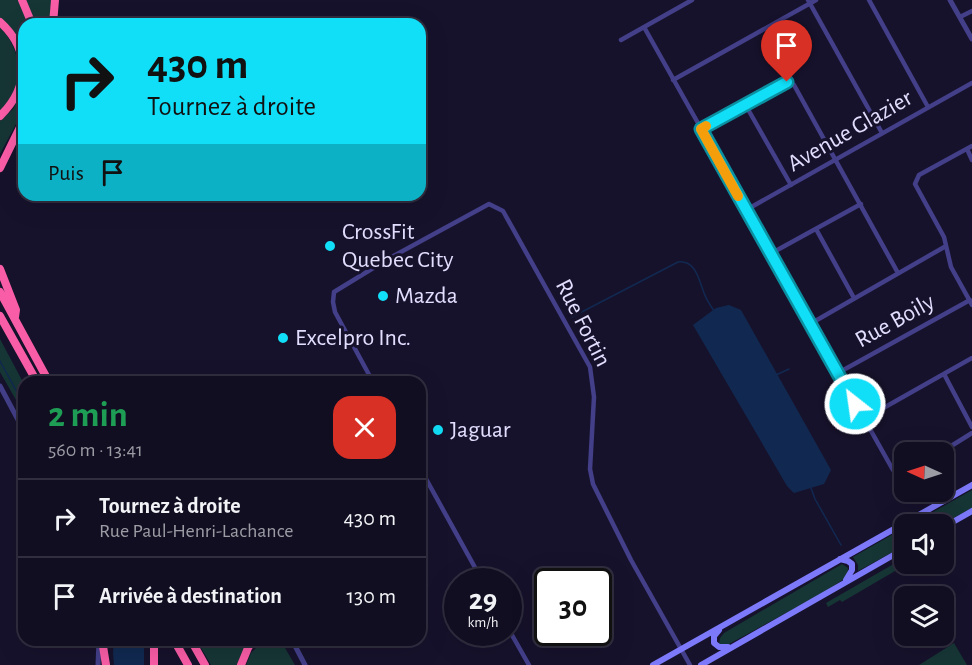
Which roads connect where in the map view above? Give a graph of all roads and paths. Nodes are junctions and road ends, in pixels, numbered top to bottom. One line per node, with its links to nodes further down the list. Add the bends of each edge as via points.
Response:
1 (22, 0): 10 (highway)
2 (55, 0): 11 (highway)
3 (692, 0): 13 (street)
4 (816, 0): 7 (street)
5 (869, 0): 21 (street)
6 (950, 0): 9 (street)
7 (809, 2): 17 (street); 25 (street)
8 (972, 10): 9 (street)
9 (960, 17): 14 (street)
10 (30, 18)
11 (54, 18)
12 (0, 22): 16 (highway)
13 (644, 27): 15 (street); 17 (street)
14 (972, 39)
15 (621, 40)
16 (18, 48)
17 (673, 80): 23 (street)
18 (972, 83): 21 (street, Avenue Glazier)
19 (18, 89): 22 (highway, via 10,107)
20 (745, 104): 23 (street); 27 (street, via 783,82 790,82); 30 (street)
21 (928, 107): 25 (street, Avenue Glazier)
22 (0, 116)
23 (701, 129): 32 (street)
24 (18, 132): 29 (highway)
25 (882, 133): 27 (street, Avenue Glazier)
26 (969, 148): 28 (street); 34 (street, via 916,179)
27 (836, 160): 30 (street, Avenue Glazier); 31 (street)
28 (972, 160)
29 (0, 168)
30 (790, 185): 32 (street, Avenue Glazier)
31 (861, 204): 33 (street); 37 (street)
32 (746, 210): 35 (street)
33 (816, 229): 35 (street); 39 (street)
34 (946, 246): 37 (street); 40 (street, via 951,267)
35 (770, 254): 43 (street)
36 (0, 268): 42 (highway, via 16,310)
37 (898, 273): 39 (street)
38 (0, 292): 42 (highway)
39 (854, 298): 43 (street)
40 (971, 301): 46 (street, Rue Boily)
41 (0, 316): 49 (highway)
42 (15, 321): 50 (highway)
43 (810, 324): 46 (street)
44 (0, 328): 48 (highway)
45 (972, 358): 47 (street)
46 (838, 373): 53 (street)
47 (944, 374): 53 (street); 55 (street)
48 (28, 376)
49 (34, 376)
50 (46, 376)
51 (370, 376): 77 (street, Rue Fortin, via 335,312 334,292 489,204 502,211 590,367 594,398 590,469 593,484)
52 (0, 386): 54 (street)
53 (864, 419): 58 (street)
54 (18, 420)
55 (972, 428)
56 (972, 433): 57 (street)
57 (954, 444)
58 (894, 471)
59 (426, 479): 65 (street)
60 (972, 485): 64 (main road)
61 (972, 511): 62 (main road)
62 (954, 521)
63 (894, 555): 66 (main road)
64 (840, 559): 66 (main road, via 852,564); 67 (main road)
65 (475, 568)
66 (844, 583): 76 (main road)
67 (722, 627): 76 (main road, via 714,636 714,643 719,647); 77 (main road)
68 (100, 646): 78 (street)
69 (102, 646): 79 (highway)
70 (154, 646): 80 (highway)
71 (177, 646): 81 (highway)
72 (194, 646): 82 (highway)
73 (249, 646): 83 (highway)
74 (295, 646): 84 (street)
75 (518, 646): 85 (street)
76 (733, 646): 88 (main road)
77 (681, 649): 86 (main road); 87 (street, Rue Fortin)
78 (98, 665)
79 (106, 665)
80 (154, 665)
81 (188, 665)
82 (205, 665)
83 (241, 665)
84 (305, 665)
85 (529, 665)
86 (653, 665)
87 (690, 665)
88 (701, 665)

